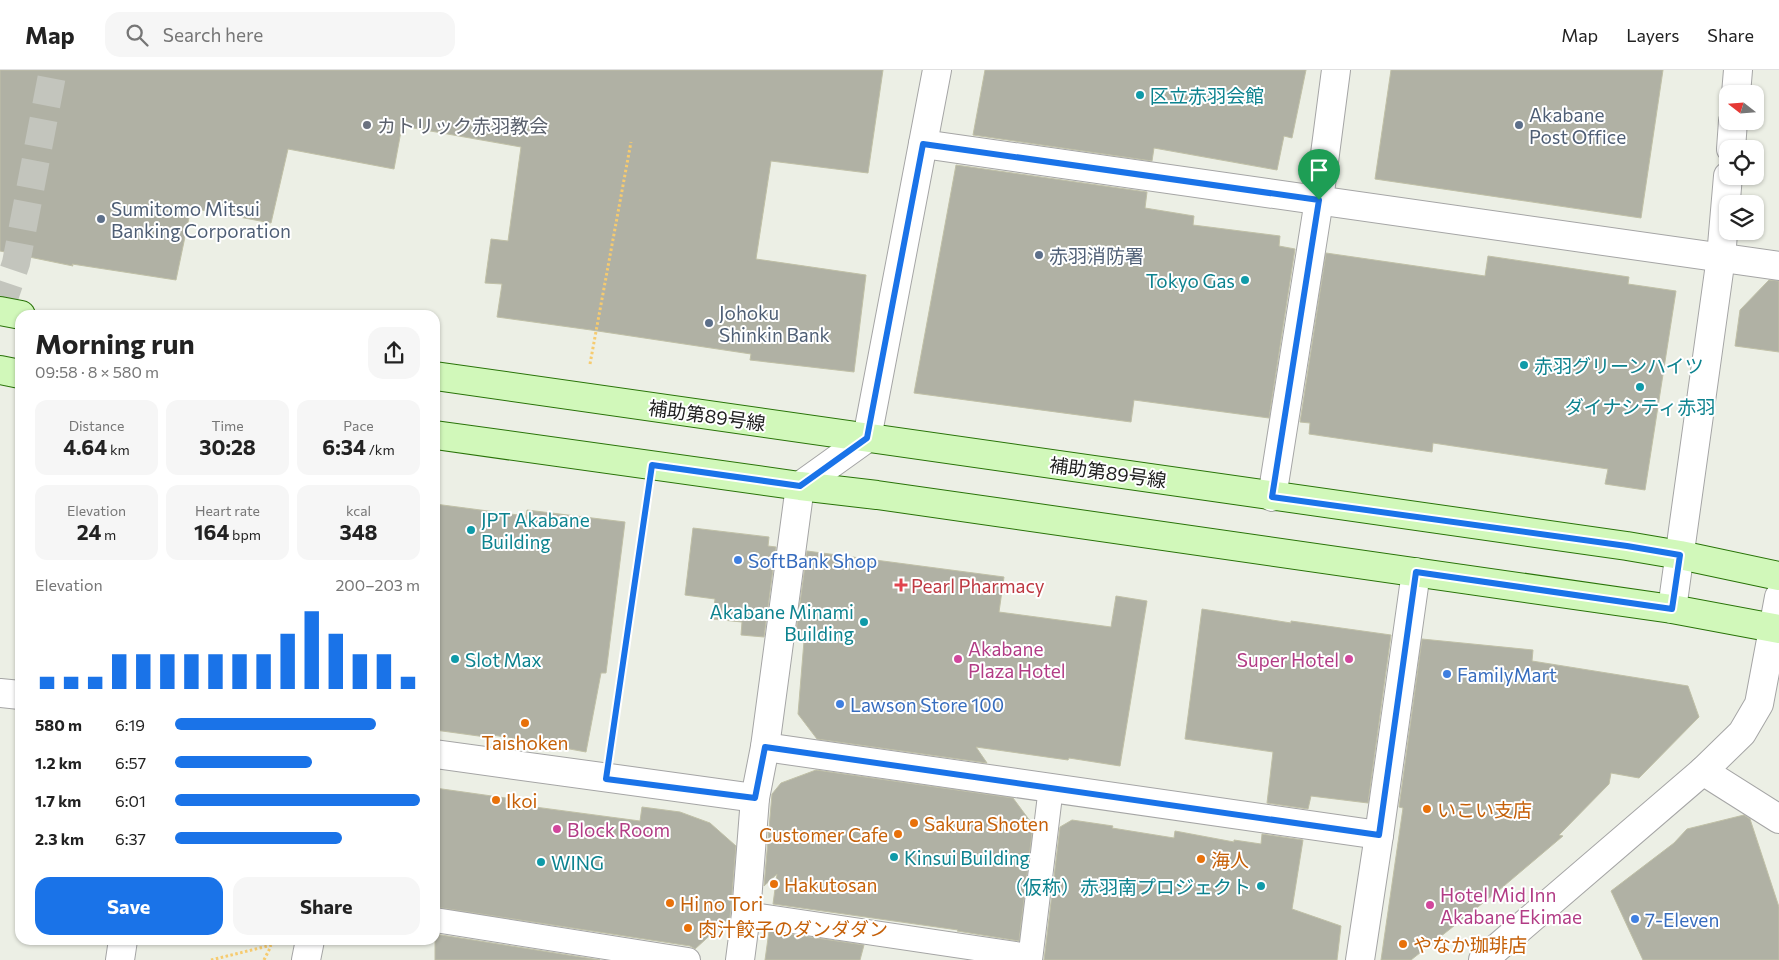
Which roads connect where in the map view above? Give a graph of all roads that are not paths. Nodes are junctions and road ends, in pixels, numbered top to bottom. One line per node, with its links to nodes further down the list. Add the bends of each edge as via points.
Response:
1 (937, 70): 5 (street)
2 (1336, 70): 7 (street)
3 (1738, 70): 4 (street)
4 (1737, 85)
5 (923, 144): 7 (street); 16 (street)
6 (1727, 185): 8 (street)
7 (1319, 200): 8 (street); 18 (street)
8 (1721, 258): 9 (street); 19 (street)
9 (1779, 266)
10 (0, 311): 11 (street)
11 (15, 314)
12 (0, 370): 13 (street)
13 (15, 373)
14 (440, 377): 16 (street, 補助第89号線)
15 (440, 436): 17 (street)
16 (867, 438): 17 (street); 18 (street, 補助第89号線)
17 (800, 486): 20 (street); 27 (street)
18 (1272, 497): 19 (street, 補助第89号線)
19 (1680, 555): 21 (street, 補助第89号線); 23 (street)
20 (1416, 572): 23 (street); 33 (street)
21 (1779, 576)
22 (1779, 597): 24 (street)
23 (1672, 609): 24 (street)
24 (1776, 629): 29 (street, via 1759,704 1742,733)
25 (0, 693): 26 (street)
26 (15, 695)
27 (765, 747): 30 (street); 31 (street)
28 (440, 755): 31 (street)
29 (1703, 771): 32 (street); 44 (street)
30 (1051, 787): 33 (street); 38 (lane)
31 (755, 798): 34 (street)
32 (1779, 819)
33 (1379, 835): 43 (street)
34 (746, 914): 38 (lane); 42 (street)
35 (440, 921): 41 (lane)
36 (122, 945): 39 (street)
37 (309, 945): 40 (street)
38 (1030, 958)
39 (120, 960)
40 (306, 960)
41 (688, 960)
42 (740, 960)
43 (1360, 960)
44 (1483, 960)

